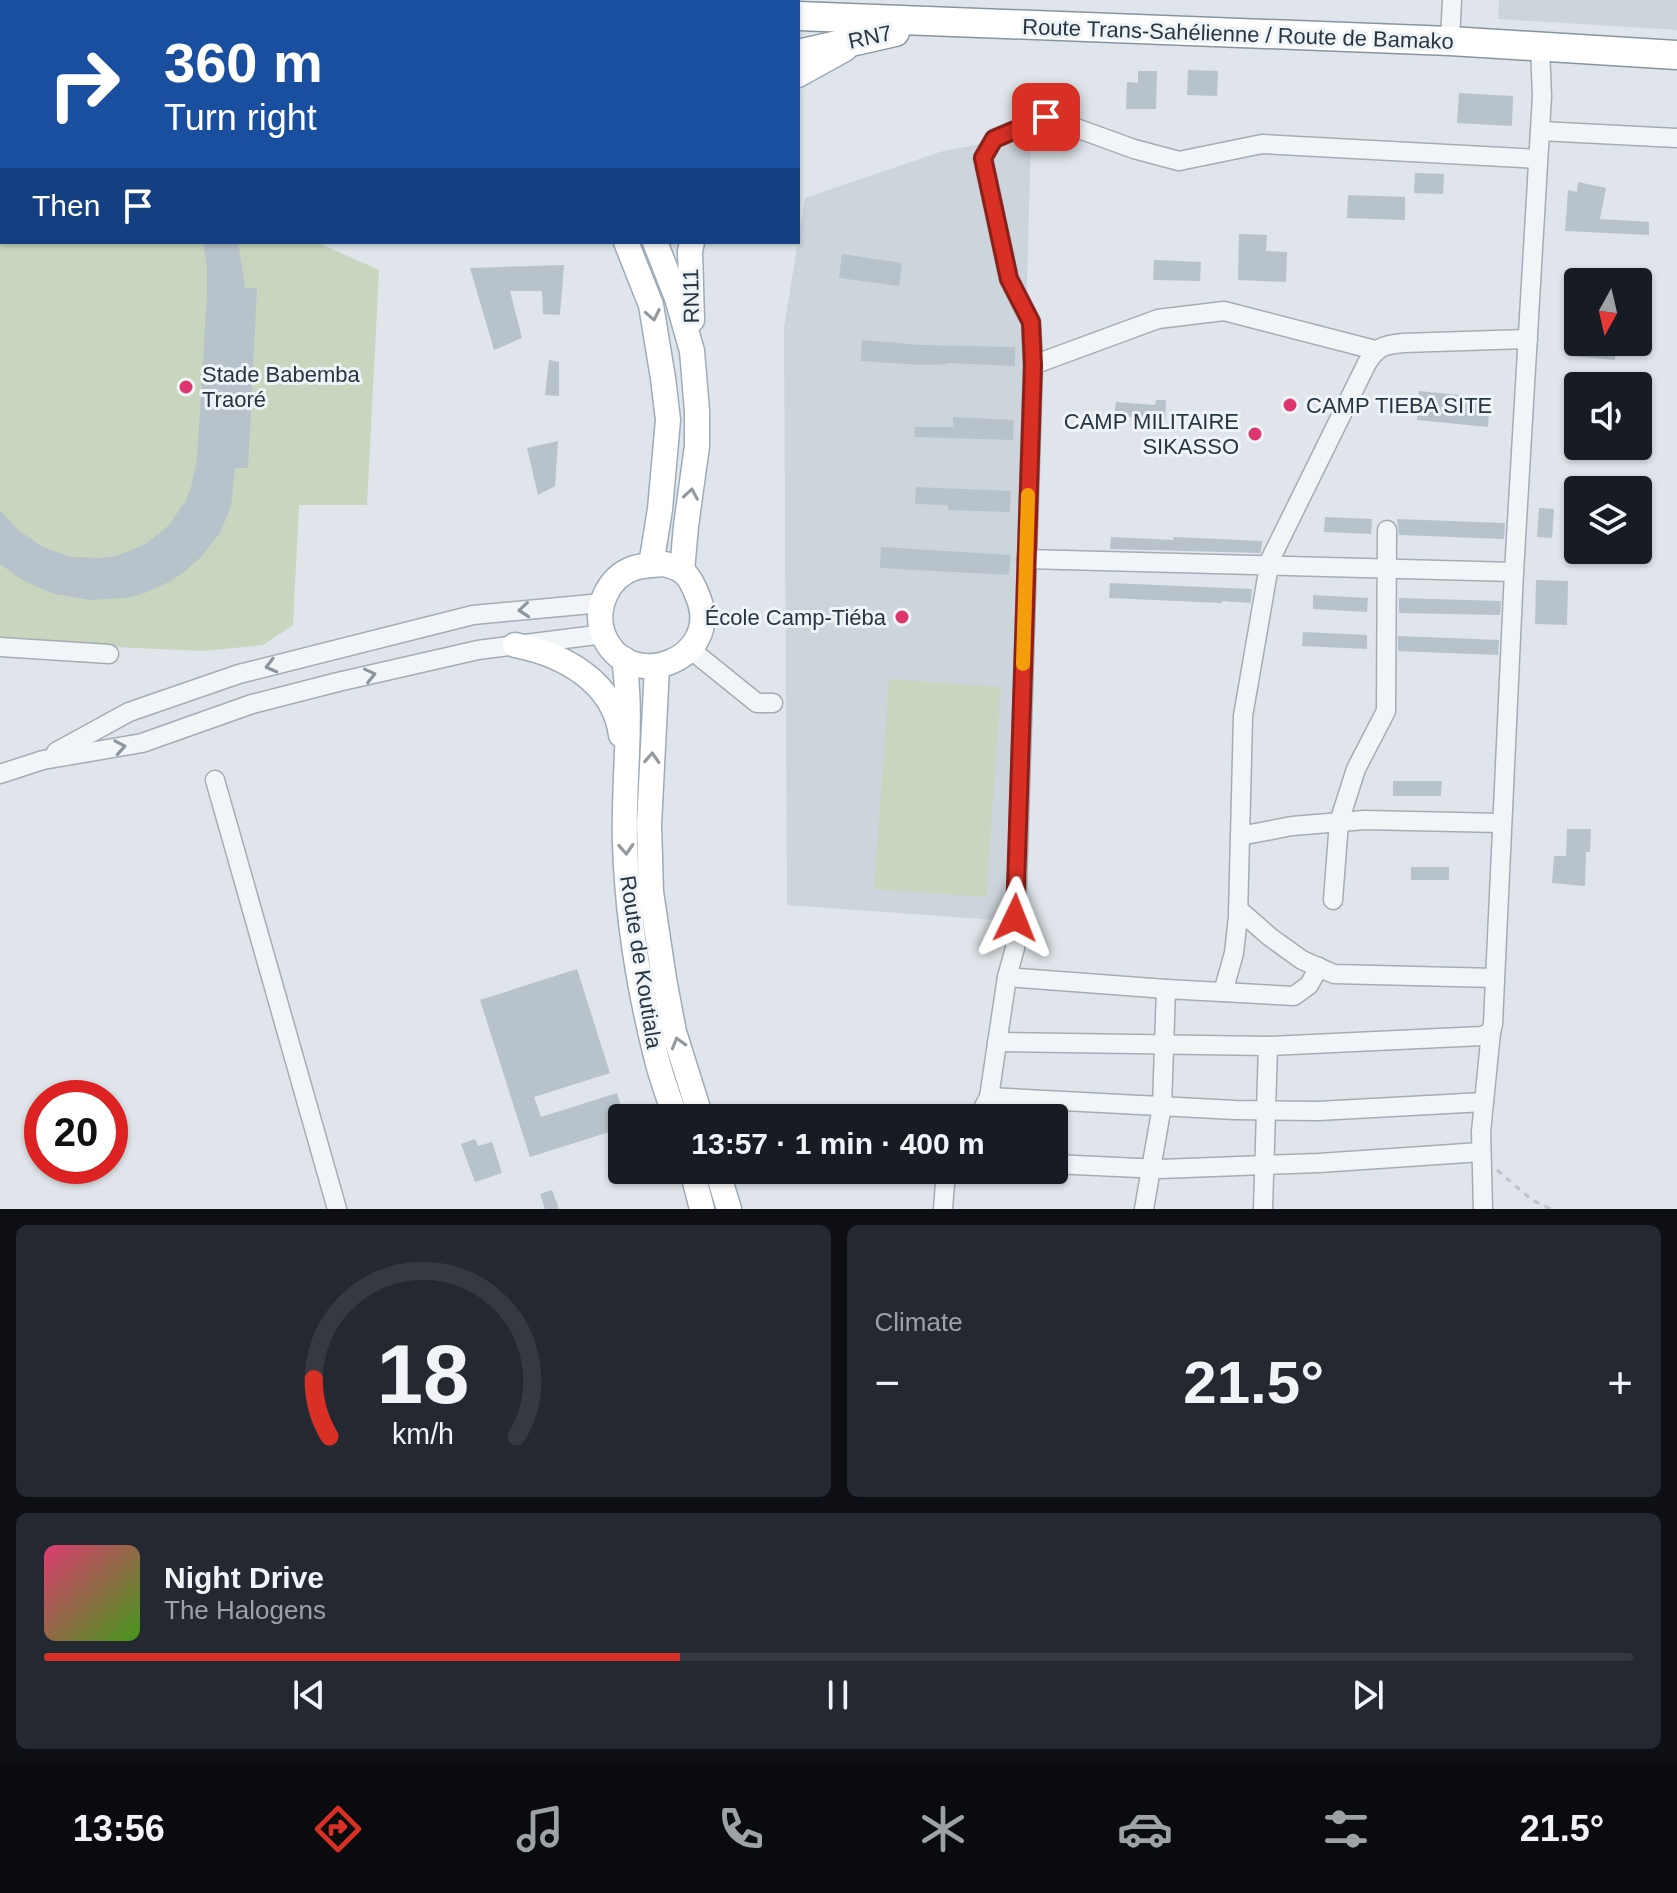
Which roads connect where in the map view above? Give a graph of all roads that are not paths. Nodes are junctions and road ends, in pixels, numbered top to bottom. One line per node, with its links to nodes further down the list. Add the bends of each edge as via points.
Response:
1 (1452, 0): 5 (street)
2 (800, 16): 3 (highway, RN7)
3 (868, 19): 4 (highway, RN7); 7 (highway, RN7); 9 (main road)
4 (943, 23): 5 (highway, Route Trans-Sahélienne / Route de Bamako)
5 (1450, 41): 6 (highway, Route Trans-Sahélienne / Route de Bamako)
6 (1540, 48): 8 (highway, Route Trans-Sahélienne / Route de Bamako); 10 (street)
7 (800, 53)
8 (1677, 55)
9 (800, 73)
10 (1540, 131): 11 (street); 12 (street)
11 (1677, 138)
12 (1538, 159): 16 (street); 19 (street, via 1262,144 1179,161 1046,117 1021,127 994,139 983,158 1009,279 1031,322)
13 (627, 244): 22 (main road, RN11, one-way to 22, via 651,305 668,420)
14 (656, 244): 18 (main road, RN11)
15 (692, 244): 18 (main road, RN11 / RN11)
16 (1528, 339): 17 (street, via 1403,343); 26 (street)
17 (1375, 350): 19 (street, via 1224,311 1158,319); 23 (street)
18 (692, 351): 25 (main road, RN11, one-way to 18, via 697,446)
19 (1033, 365): 21 (street)
20 (1387, 530): 24 (street)
21 (1026, 559): 23 (street); 48 (street, via 1015,948)
22 (651, 565): 25 (main road); 27 (main road, via 619,576)
23 (1269, 565): 24 (street); 44 (street, via 1243,716)
24 (1386, 569): 26 (street); 42 (street, via 1386,711 1356,769)
25 (682, 571): 32 (main road, via 702,606 702,623)
26 (1514, 572): 43 (street)
27 (602, 603): 28 (street, one-way to 28, via 473,615); 29 (main road)
28 (414, 630): 35 (street); 38 (street, one-way to 38, via 239,674 129,712)
29 (604, 634): 30 (street); 34 (main road)
30 (515, 645): 35 (street); 41 (main road, via 563,660 608,699 621,730)
31 (0, 647): 33 (street)
32 (690, 649): 36 (main road); 37 (street, via 757,703)
33 (109, 654)
34 (624, 659): 36 (main road); 41 (main road, Route de Koutiala)
35 (421, 663): 38 (street, one-way to 35, via 142,743 252,704)
36 (657, 667): 59 (main road, Route de Koutiala, one-way to 36, via 674,1032 651,892)
37 (773, 703)
38 (43, 760): 39 (street)
39 (0, 774)
40 (215, 780): 70 (street)
41 (625, 796): 58 (main road, Route de Koutiala, one-way to 58, via 630,915 657,1062)
42 (1339, 822): 43 (street); 44 (street); 45 (street)
43 (1501, 823): 49 (street)
44 (1240, 836): 46 (street)
45 (1333, 900)
46 (1238, 909): 47 (street, via 1302,960); 51 (street)
47 (1319, 967): 49 (street, via 1334,974); 51 (street, via 1309,985 1294,996)
48 (1007, 977): 50 (street); 53 (street)
49 (1495, 978): 52 (street)
50 (1166, 989): 51 (street); 54 (street)
51 (1223, 992)
52 (1491, 1032): 55 (street); 57 (street)
53 (997, 1042): 54 (street); 56 (street)
54 (1164, 1044): 55 (street); 61 (street)
55 (1268, 1046): 62 (street)
56 (989, 1097): 60 (street); 61 (street)
57 (1484, 1102): 62 (street); 63 (street)
58 (671, 1104)
59 (697, 1104)
60 (985, 1104)
61 (1162, 1106): 62 (street); 66 (street)
62 (1266, 1110): 65 (street)
63 (1481, 1152): 65 (street); 76 (street)
64 (1068, 1165): 66 (street)
65 (1264, 1165): 66 (street); 75 (street)
66 (1152, 1169): 74 (street)
67 (696, 1184): 71 (main road)
68 (721, 1184): 72 (main road)
69 (945, 1184): 73 (street)
70 (337, 1209)
71 (702, 1209)
72 (729, 1209)
73 (943, 1209)
74 (1144, 1209)
75 (1263, 1209)
76 (1483, 1209)

